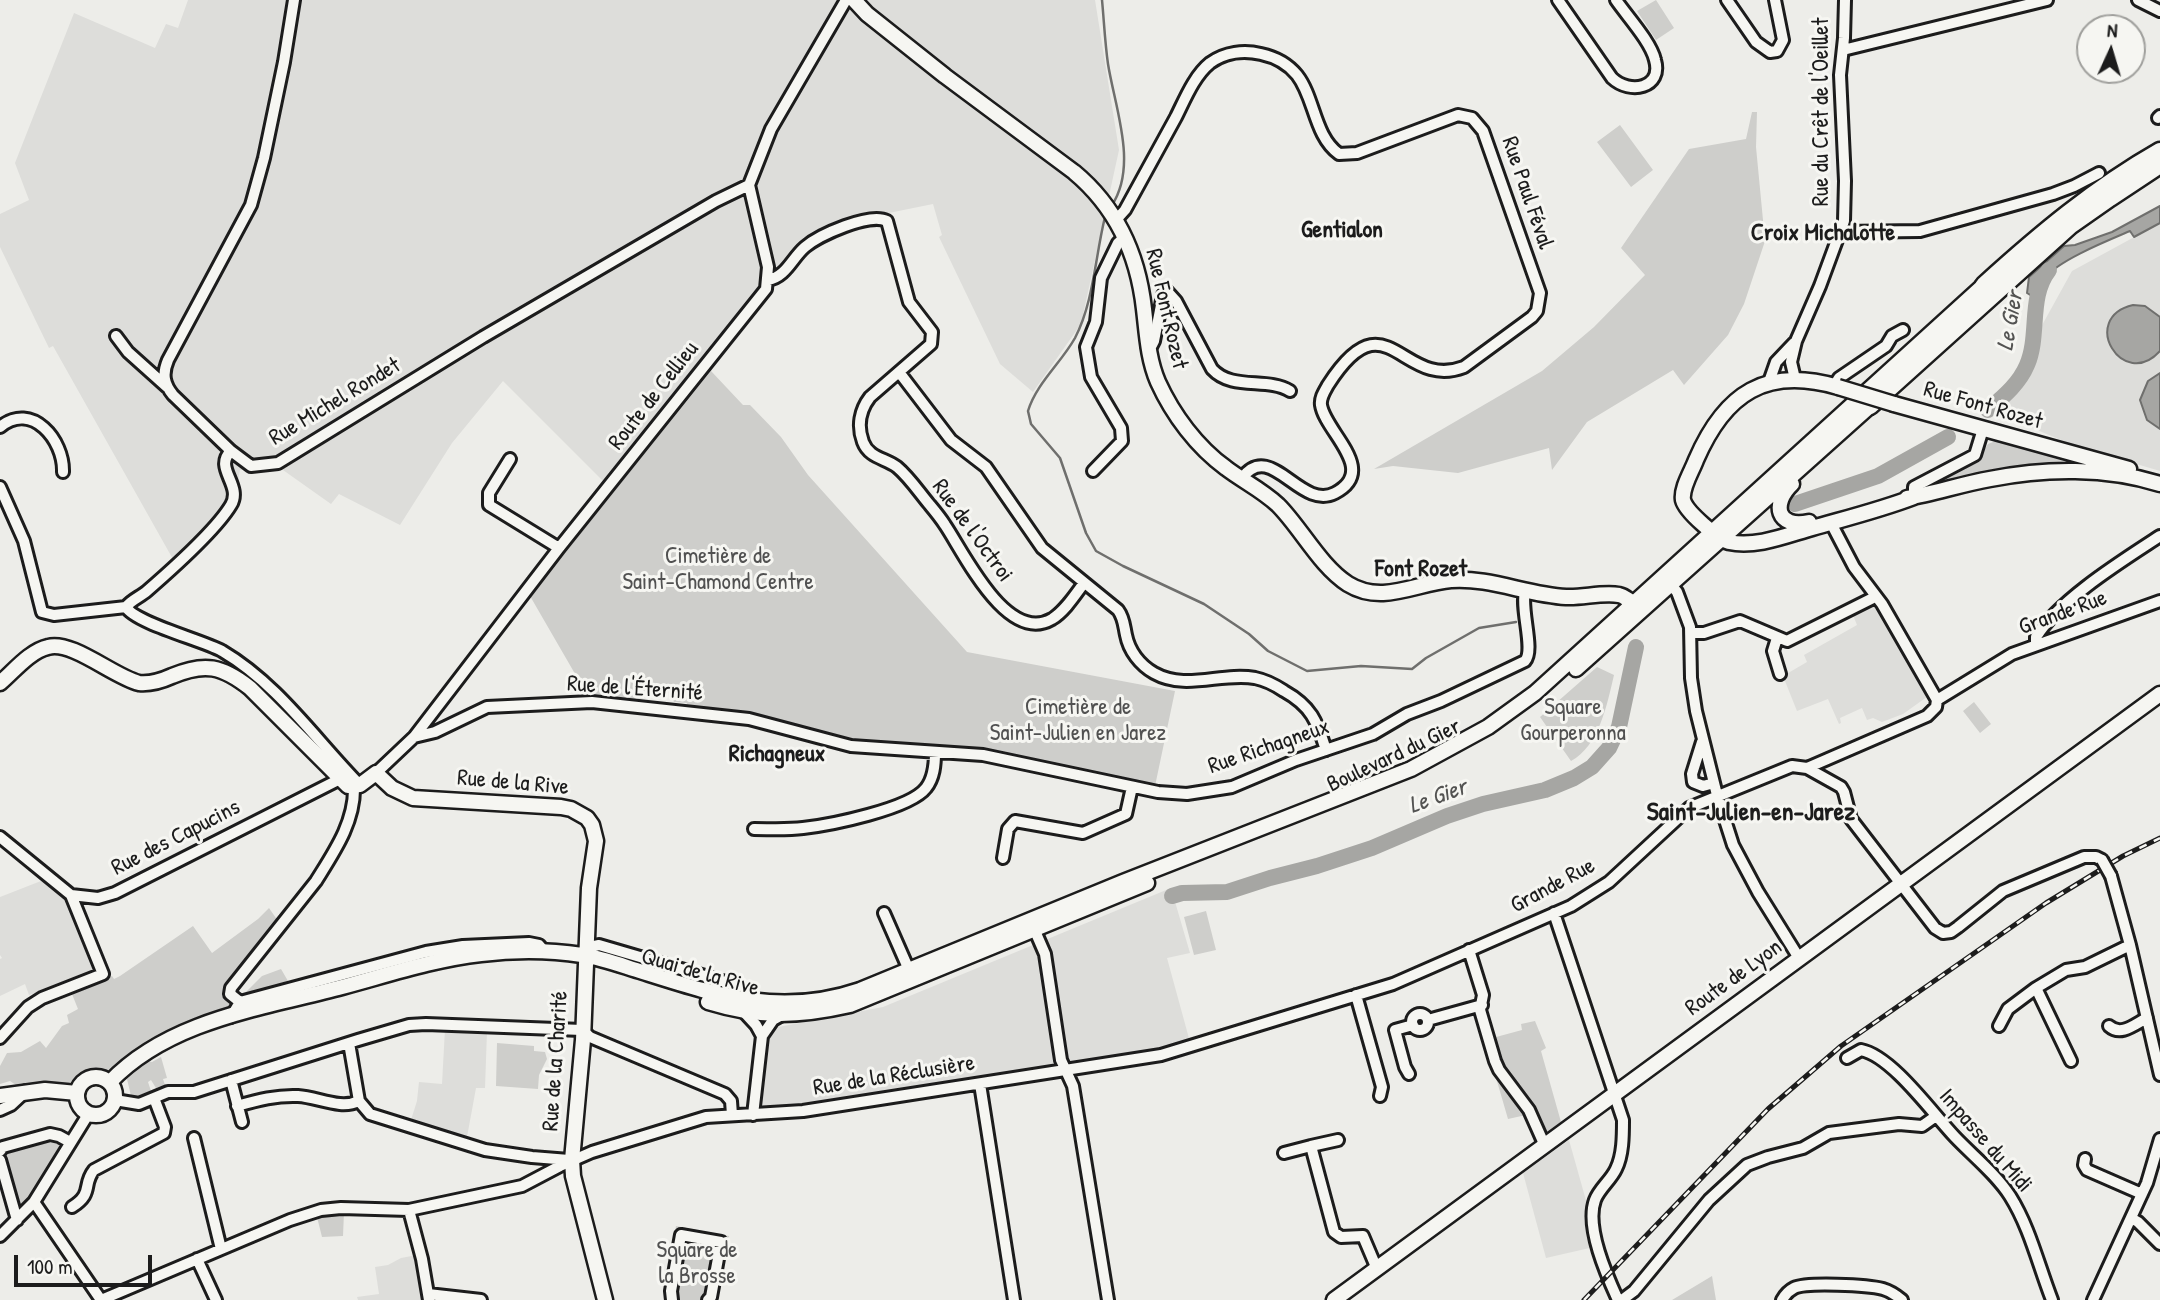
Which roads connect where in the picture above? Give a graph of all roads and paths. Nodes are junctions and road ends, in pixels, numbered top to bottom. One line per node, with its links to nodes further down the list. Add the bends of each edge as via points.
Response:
1 (294, 0): 31 (street, via 251,205 165,367)
2 (846, 0): 17 (street, via 771,128)
3 (854, 0): 18 (main road, Rue Font Rozet, via 1074,172)
4 (1558, 0): 5 (street, via 1619,85 1641,88 1650,82 1657,63)
5 (1616, 0)
6 (1727, 0): 7 (street, via 1756,42 1770,52 1777,51 1783,40)
7 (1774, 0)
8 (1845, 0): 13 (street, Rue du Crêt de l'Oeillet)
9 (2047, 0): 11 (street)
10 (2138, 0): 12 (street)
11 (2009, 5): 13 (street)
12 (2160, 11)
13 (1843, 50): 19 (street, Rue du Crêt de l'Oeillet, via 1840,94 1845,198)
14 (2160, 151): 22 (highway, via 2042,232)
15 (2160, 165): 33 (highway, via 2070,226)
16 (2099, 173): 19 (street, via 2053,194 1920,231)
17 (749, 185): 21 (street); 37 (street, Rue Michel Rondet, via 483,337 278,463 251,466)
18 (1111, 213): 20 (main road, Rue Font Rozet); 43 (street, Rue Paul Féval, via 1125,211 1203,69 1238,52 1267,55 1296,73 1324,136 1339,154 1357,153 1450,117 1465,115 1483,131 1539,292 1537,311 1452,372 1428,369 1378,344 1357,351 1322,395 1321,404 1351,460 1350,476 1332,495 1311,494 1267,467 1256,465)
19 (1841, 232): 25 (street, Rue du Crêt de l'Oeillet)
20 (1125, 237): 26 (main road, Rue Font Rozet, via 1140,285); 40 (street, via 1101,278 1096,322 1086,347 1091,377 1123,435)
21 (768, 280): 27 (street, Route de Cellieu, via 780,275 813,242 841,228 882,218 890,225 909,302 933,338); 51 (street, Route de Cellieu, via 766,289)
22 (1983, 285): 49 (main road)
23 (1903, 330): 30 (street, via 1839,378)
24 (116, 336): 31 (street, Rue Michel Rondet)
25 (1796, 341): 28 (street, via 1791,362); 29 (street, via 1776,362)
26 (1147, 346): 32 (street, via 1154,341 1167,291 1218,375); 43 (main road, Rue Font Rozet, via 1159,383 1192,436)
27 (899, 372): 53 (street, via 951,440 986,467 1042,548); 53 (street, Rue de l'Octroi, via 863,406 860,430 864,443 874,456 898,468 940,517 989,594 1018,619 1044,623 1063,610)
28 (1795, 379): 29 (main road); 30 (main road, Rue Font Rozet)
29 (1769, 382): 49 (main road, via 1752,388 1719,417 1686,486 1686,507)
30 (1836, 386): 36 (main road, Rue Font Rozet, bridge)
31 (167, 387): 37 (street, Rue Michel Rondet)
32 (1290, 391)
33 (1870, 406): 34 (main road)
34 (1857, 418): 47 (main road, via 1783,493 1779,507 1787,522 1797,525); 49 (main road)
35 (0, 427): 42 (street, via 17,418 39,422 64,460)
36 (1983, 429): 38 (main road, Rue Font Rozet); 46 (street, via 1975,455 1914,487)
37 (231, 451): 57 (street, via 224,463 235,491 231,505 200,541)
38 (2063, 452): 41 (main road, via 2080,460); 44 (main road, Rue Font Rozet)
39 (510, 460): 51 (street, via 489,493 489,505)
40 (1093, 471)
41 (2082, 471): 44 (main road); 46 (main road, via 2017,474)
42 (63, 472)
43 (1242, 478): 54 (main road, Rue Font Rozet, via 1276,503 1340,578 1355,587 1393,593 1461,580)
44 (2157, 480)
45 (0, 487): 57 (street, via 24,541 42,612 54,615)
46 (1914, 497): 47 (main road); 48 (main road)
47 (1854, 509): 48 (main road)
48 (1831, 523): 49 (main road, via 1766,540 1736,543); 55 (street)
49 (1715, 535): 52 (main road, Boulevard du Gier)
50 (2160, 536): 61 (street, via 2055,614 2036,637)
51 (559, 548): 67 (street, Route de Cellieu)
52 (1667, 580): 58 (main road, Boulevard du Gier); 59 (street, via 1683,607)
53 (1084, 583): 69 (street, via 1121,615 1131,649 1146,667 1177,681 1245,677 1271,683 1309,709)
54 (1525, 591): 58 (main road, Rue Font Rozet, via 1567,597 1616,595); 69 (street, Rue Richagneux, via 1522,603 1530,652 1525,661 1407,713 1382,730)
55 (1875, 597): 60 (street, via 1794,639); 65 (street)
56 (2160, 601): 61 (street, Grande Rue)
57 (126, 607): 74 (street, via 136,617 211,645 256,673)
58 (1636, 608): 84 (main road, Boulevard du Gier, via 1535,705 1435,766)
59 (1690, 633): 60 (street, via 1740,621); 68 (street, via 1691,678)
60 (1777, 638): 62 (street, via 1773,651)
61 (2036, 645): 65 (street, Grande Rue, via 1998,661)
62 (1780, 674)
63 (0, 682): 74 (main road, via 39,650 57,646 138,683 162,681 198,667 218,669 250,688)
64 (2160, 694): 80 (main road, Route de Lyon)
65 (1937, 700): 71 (street, Grande Rue, via 1927,716)
66 (775, 726): 67 (street, Rue de l'Éternité, via 741,718 592,702 487,707); 70 (street, Rue Richagneux, via 851,747)
67 (414, 737): 72 (street, Route de Cellieu)
68 (1703, 739): 73 (street); 73 (street, via 1693,782 1698,786)
69 (1326, 750): 75 (street, Rue Richagneux, via 1232,786 1202,792 1172,794)
70 (935, 752): 75 (street, Rue Richagneux, via 983,755); 77 (street, via 928,787 904,803 831,824)
71 (1807, 768): 76 (street, Grande Rue, via 1792,766); 80 (street, via 1841,787 1848,813)
72 (376, 773): 74 (main road); 88 (main road, Rue de la Rive, via 413,798 561,807 580,813 592,825 596,841)
73 (1714, 783): 76 (street)
74 (351, 784): 81 (street, Rue des Capucins, via 115,893 98,898); 95 (street, via 352,814 326,866 231,988 230,994)
75 (1132, 787): 79 (street, via 1126,814 1086,832 1015,821)
76 (1717, 795): 83 (street, Grande Rue, via 1679,815 1595,892); 90 (street, via 1738,858)
77 (754, 829)
78 (0, 837): 81 (street)
79 (1003, 858)
80 (1902, 883): 85 (street, bridge, via 1935,928 1951,932 2003,891 2084,857 2096,857 2111,876); 90 (main road, Route de Lyon)
81 (71, 895): 105 (street, via 103,974 42,998)
82 (884, 913): 91 (street)
83 (1554, 913): 86 (street, Grande Rue); 118 (street)
84 (1033, 925): 91 (main road, Quai de la Rive); 98 (main road, Quai de la Rive, via 850,1005); 110 (street, via 1045,954 1061,1060)
85 (2130, 945): 93 (street, via 2085,967 2066,970); 100 (street)
86 (1469, 950): 94 (street, Grande Rue); 96 (street)
87 (545, 952): 88 (main road, Quai de la Rive); 89 (main road, Quai de la Rive); 95 (street, via 529,943 463,946)
88 (585, 956): 89 (main road, Quai de la Rive); 91 (main road, Quai de la Rive, via 725,997 776,1004 845,995); 92 (street, via 599,946); 97 (main road, Quai de la Rive); 103 (main road, Rue de la Charité)
89 (464, 958): 99 (main road, Quai de la Rive, via 428,963)
90 (1799, 958): 118 (main road, Route de Lyon)
91 (909, 970)
92 (739, 986)
93 (2036, 988): 101 (street, via 2008,1009); 108 (street)
94 (1356, 995): 109 (street, Grande Rue, via 1161,1055); 120 (street, via 1382,1087)
95 (240, 1002): 99 (street)
96 (1482, 1005): 111 (street, via 1428,1020 1424,1028 1413,1025 1395,1030); 136 (street, via 1499,1070 1529,1110)
97 (744, 1012): 98 (main road, Quai de la Rive); 104 (street)
98 (782, 1015): 104 (street)
99 (231, 1017): 114 (main road, Quai de la Rive, via 163,1042)
100 (2147, 1018): 102 (street, via 2123,1031); 112 (street)
101 (1999, 1026)
102 (2109, 1026)
103 (582, 1030): 106 (street, via 418,1024); 127 (street, via 730,1098); 141 (main road, Rue de la Charité)
104 (762, 1036): 128 (street)
105 (0, 1038)
106 (349, 1043): 113 (street); 123 (street)
107 (1847, 1058): 129 (street, Impasse du Midi, via 1861,1050 1872,1053)
108 (2071, 1061)
109 (1118, 1063): 110 (street, Rue de la Réclusière)
110 (1067, 1071): 115 (street, Rue de la Réclusière); 161 (street)
111 (1409, 1074)
112 (2160, 1075)
113 (231, 1080): 121 (street); 124 (street)
114 (110, 1082): 117 (main road, via 99,1077 87,1079); 122 (main road)
115 (980, 1084): 128 (street, Rue de la Réclusière); 160 (street)
116 (26, 1091): 117 (main road); 119 (main road); 125 (street)
117 (77, 1093): 126 (main road, via 79,1105)
118 (1616, 1094): 136 (main road, Route de Lyon); 163 (street, via 1623,1120 1622,1143 1616,1170 1597,1195 1593,1216 1606,1275)
119 (0, 1096)
120 (1380, 1096)
121 (154, 1098): 122 (street, via 139,1104); 144 (street, via 163,1133 94,1170 85,1197)
122 (115, 1100): 126 (main road, via 105,1113)
123 (359, 1101): 124 (street, via 346,1105 287,1096); 141 (street, via 370,1114 485,1150)
124 (237, 1106): 130 (street)
125 (0, 1110)
126 (89, 1113): 134 (street)
127 (732, 1115): 128 (street, Rue de la Réclusière); 141 (street, Rue de la Réclusière, via 688,1122)
128 (754, 1115)
129 (1936, 1116): 163 (street, via 1922,1126 1874,1126 1826,1134 1803,1148 1747,1165 1698,1213 1631,1294); 166 (street, Impasse du Midi, via 2009,1194 2034,1244)
130 (242, 1122)
131 (194, 1138): 150 (street)
132 (2160, 1139): 142 (street)
133 (1338, 1140): 135 (street)
134 (70, 1142): 137 (street, via 50,1134); 143 (street)
135 (1311, 1146): 138 (street); 152 (street, via 1334,1232 1341,1237 1363,1236)
136 (1545, 1146): 152 (main road, Route de Lyon)
137 (0, 1151)
138 (1284, 1153)
139 (2085, 1159): 142 (street, via 2091,1172)
140 (0, 1160): 147 (street)
141 (572, 1160): 145 (street, via 522,1186); 157 (main road, Rue de la Charité)
142 (2142, 1194): 146 (street)
143 (34, 1202): 147 (street); 154 (street)
144 (72, 1207)
145 (409, 1210): 150 (street, via 321,1210); 153 (street)
146 (2131, 1218): 149 (street); 167 (street)
147 (17, 1220): 148 (street)
148 (0, 1236)
149 (2160, 1244)
150 (221, 1249): 151 (street)
151 (197, 1259): 154 (street); 155 (street)
152 (1377, 1269): 162 (main road, Route de Lyon)
153 (428, 1297): 156 (street)
154 (101, 1300)
155 (216, 1300)
156 (481, 1300)
157 (605, 1300)
158 (673, 1300): 159 (street, via 681,1235 721,1242)
159 (708, 1300)
160 (1014, 1300)
161 (1108, 1300)
162 (1334, 1300)
163 (1620, 1300)
164 (1782, 1300): 165 (street, via 1796,1287 1810,1286 1871,1287)
165 (1902, 1300)
166 (2052, 1300)
167 (2093, 1300)

